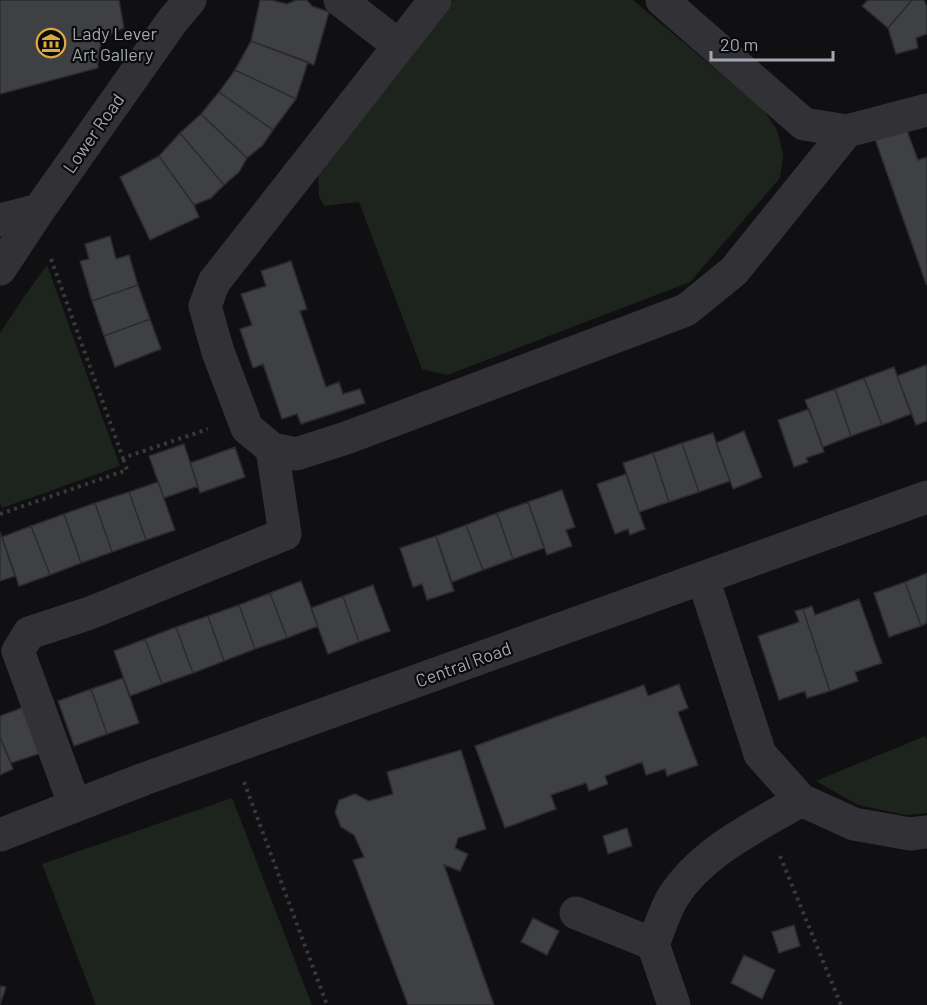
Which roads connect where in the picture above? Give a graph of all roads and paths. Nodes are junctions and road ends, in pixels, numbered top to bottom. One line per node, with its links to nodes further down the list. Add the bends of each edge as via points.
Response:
1 (190, 0): 8 (street, Lower Road)
2 (340, 0): 5 (street)
3 (435, 0): 5 (street)
4 (662, 0): 7 (street, via 804,124)
5 (399, 45): 11 (street, via 214,282 205,306)
6 (927, 110): 7 (street)
7 (847, 131): 12 (street, via 734,271 686,310 346,438 296,454)
8 (37, 213): 9 (street); 10 (street, Lower Road); 13 (path)
9 (0, 220)
10 (0, 269)
11 (244, 417): 12 (street, via 248,428); 13 (path)
12 (272, 449): 19 (street, via 285,534 90,613 29,633 18,651)
13 (123, 458): 15 (path, via 127,470)
14 (927, 497): 16 (street, Central Road)
15 (0, 514)
16 (703, 578): 17 (street, Central Road); 18 (street, via 760,754)
17 (232, 747): 19 (street, Central Road); 25 (path)
18 (801, 800): 20 (street); 21 (street, via 854,824 910,834)
19 (75, 806): 22 (street, Central Road)
20 (765, 821): 24 (street, via 697,868 673,898); 27 (path)
21 (927, 832)
22 (0, 835)
23 (576, 913): 24 (street)
24 (653, 944): 26 (street)
25 (327, 1005)
26 (674, 1005)
27 (841, 1005)

